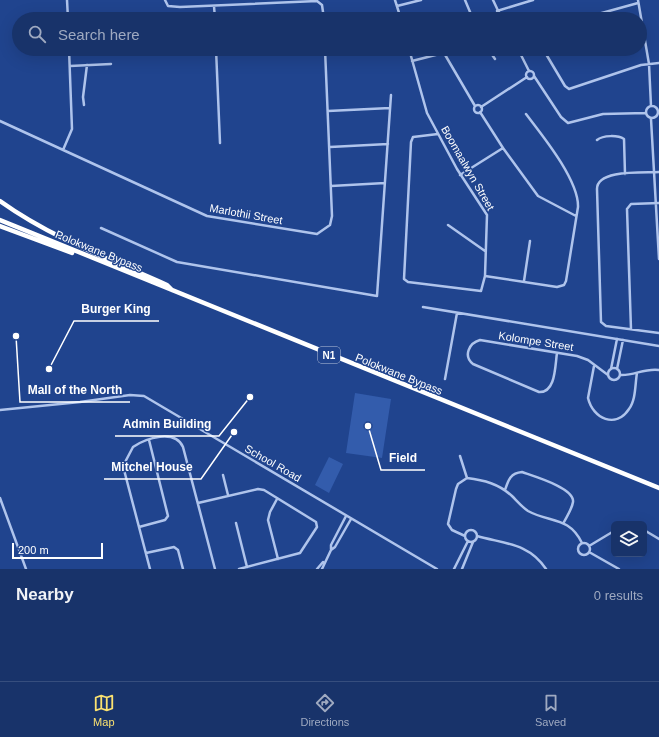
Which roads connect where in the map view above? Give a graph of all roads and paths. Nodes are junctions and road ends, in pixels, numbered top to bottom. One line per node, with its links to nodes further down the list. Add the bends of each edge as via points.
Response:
1 (67, 0): 12 (street)
2 (165, 0): 9 (street, via 170,7)
3 (396, 0): 10 (street)
4 (420, 0): 10 (street)
5 (465, 0): 16 (street)
6 (493, 0): 11 (street)
7 (532, 0): 11 (street)
8 (638, 2): 17 (street); 18 (street)
9 (214, 6): 13 (street); 14 (street, via 318,1)
10 (397, 6): 15 (street)
11 (498, 11)
12 (68, 12)
13 (214, 12)
14 (323, 12)
15 (399, 12)
16 (470, 12)
17 (604, 12)
18 (639, 12)
19 (647, 52): 33 (street)
20 (69, 56): 35 (street)
21 (216, 56): 54 (street)
22 (325, 56): 45 (street, Marlothii Street)
23 (411, 56): 30 (street, Boomaalwyn Street)
24 (432, 56): 30 (street)
25 (446, 56): 41 (street)
26 (493, 56): 29 (street)
27 (522, 56): 36 (street)
28 (547, 56): 33 (street, via 569,89)
29 (495, 59)
30 (412, 61): 52 (street, Boomaalwyn Street, via 427,113)
31 (659, 63): 33 (street)
32 (111, 64): 34 (street)
33 (650, 64): 42 (street)
34 (87, 65): 35 (street); 40 (street, via 82,97)
35 (70, 66): 58 (street, via 72,129)
36 (529, 71): 37 (street, via 534,73); 38 (street)
37 (534, 76): 38 (street); 48 (street, via 561,117 568,123 603,114)
38 (527, 77): 43 (street)
39 (391, 95): 44 (street)
40 (84, 105)
41 (475, 106): 43 (street); 46 (street, via 476,112)
42 (651, 106): 47 (street); 48 (street)
43 (481, 107): 46 (street)
44 (390, 108): 45 (street); 55 (street)
45 (328, 111): 56 (street, Marlothii Street)
46 (480, 112): 57 (street)
47 (658, 112): 50 (street)
48 (646, 113): 50 (street)
49 (526, 114): 67 (street, via 555,153 573,187 578,201)
50 (651, 119): 59 (street)
51 (0, 121): 58 (street, Marlothii Street)
52 (438, 134): 62 (street, Boomaalwyn Street); 76 (street, via 413,137 411,142 404,279 408,282 478,292 483,288)
53 (597, 140): 61 (street, via 619,136 624,139)
54 (220, 143)
55 (388, 144): 56 (street); 63 (street)
56 (330, 147): 64 (street, Marlothii Street)
57 (503, 148): 62 (street); 67 (street, via 540,199)
58 (63, 150): 64 (street, Marlothii Street, via 207,216 313,234 322,232 332,222)
59 (655, 172): 60 (street); 61 (street); 66 (street)
60 (659, 172)
61 (625, 174): 81 (street, via 607,176 600,179 597,184 601,322 606,326)
62 (460, 175): 73 (street, Boomaalwyn Street, via 487,214)
63 (385, 183): 64 (street); 71 (street, via 377,296 177,262)
64 (331, 186)
65 (0, 201): 78 (highway, via 34,222 167,285)
66 (658, 203): 74 (street); 81 (street, via 631,204 627,209)
67 (576, 216): 77 (street, via 564,285 557,287)
68 (0, 220): 75 (highway, Polokwane Bypass / N1)
69 (448, 225): 73 (street)
70 (0, 226): 75 (highway)
71 (101, 228)
72 (530, 241): 77 (street)
73 (485, 250): 76 (street, Boomaalwyn Street)
74 (659, 259)
75 (133, 275): 78 (highway, Polokwane Bypass / N1)
76 (485, 276): 77 (street)
77 (524, 281)
78 (174, 291): 100 (highway, Polokwane Bypass / N1)
79 (423, 307): 80 (street)
80 (457, 313): 83 (street); 94 (street)
81 (631, 329): 82 (street)
82 (659, 333)
83 (617, 338): 84 (street); 88 (street)
84 (624, 340): 85 (street); 89 (street)
85 (659, 346)
86 (557, 353): 86 (street, Kolompe Street, via 551,386 547,391 539,392 469,361 470,345 480,340); 87 (street, Kolompe Street, via 577,356 588,360)
87 (594, 366): 91 (street, via 588,398 591,409 597,416 606,420 615,420 629,409 633,401); 92 (street, Kolompe Street)
88 (611, 369): 89 (street); 92 (street)
89 (617, 369): 93 (street)
90 (659, 370): 91 (street, via 646,369)
91 (637, 373): 93 (street)
92 (608, 375): 93 (street, via 613,380)
93 (620, 375)
94 (445, 378)
95 (0, 410): 106 (street, School Road, via 139,394)
96 (149, 440): 105 (street, via 168,436 181,443); 110 (street, via 133,447 123,466); 110 (street, via 168,516 165,520)
97 (460, 456): 99 (street)
98 (223, 475): 102 (street)
99 (467, 478): 101 (street, via 491,483); 113 (street, via 456,489 448,524 452,530)
100 (659, 488)
101 (505, 490): 108 (street, via 528,510); 108 (street, via 509,478 522,472 564,489 572,495 574,501)
102 (228, 495): 104 (street, via 258,489); 105 (street)
103 (0, 498): 126 (street)
104 (278, 498): 123 (street, via 268,520); 123 (street, via 314,520 317,526 302,552)
105 (198, 503): 129 (street)
106 (346, 516): 107 (street, School Road); 120 (street, via 331,544)
107 (352, 519): 120 (street); 133 (street, School Road)
108 (564, 522): 118 (street, via 574,530)
109 (236, 523): 125 (street)
110 (139, 527): 122 (street)
111 (647, 532): 115 (street)
112 (611, 533): 119 (street)
113 (465, 536): 114 (street, via 472,530); 116 (street)
114 (477, 536): 117 (street); 136 (street, via 522,547 536,556)
115 (659, 540)
116 (468, 541): 117 (street); 134 (street)
117 (473, 542): 135 (street)
118 (582, 543): 119 (street); 121 (street, via 578,547 578,553 584,555)
119 (589, 546): 121 (street)
120 (331, 550): 124 (street)
121 (589, 552): 137 (street)
122 (146, 553): 127 (street); 128 (street, via 174,546 178,550)
123 (278, 559): 125 (street)
124 (325, 560): 131 (street); 132 (street)
125 (248, 567): 130 (street)
126 (26, 569)
127 (150, 569)
128 (183, 569)
129 (215, 569)
130 (239, 569)
131 (317, 569)
132 (322, 569)
133 (437, 569)
134 (454, 569)
135 (462, 569)
136 (545, 569)
137 (619, 569)

